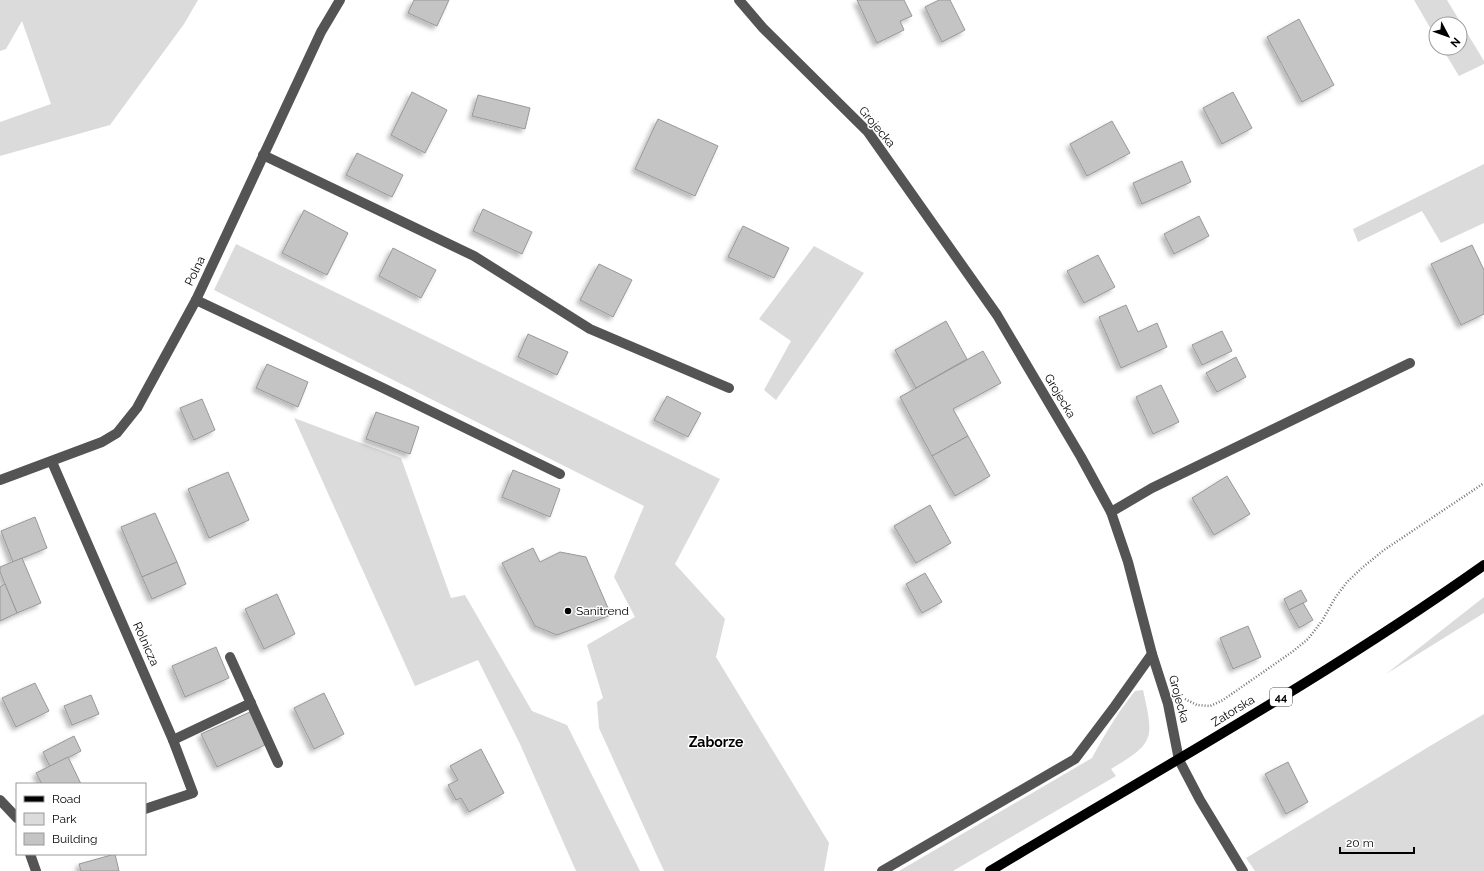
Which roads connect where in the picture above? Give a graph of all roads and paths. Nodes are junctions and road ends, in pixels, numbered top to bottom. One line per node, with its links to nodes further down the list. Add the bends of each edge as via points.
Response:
1 (340, 0): 3 (street, Polna, via 321,32)
2 (739, 0): 11 (street, Grojecka, via 763,28 868,132 997,315)
3 (263, 155): 4 (street, Polna); 6 (street, via 474,256 590,330)
4 (196, 300): 7 (street, Polna, via 137,408 117,433 102,442); 8 (street)
5 (1410, 363): 11 (street, via 1152,488)
6 (729, 388)
7 (52, 462): 9 (street, Polna); 17 (street, Rolnicza)
8 (560, 474)
9 (0, 480)
10 (1484, 483): 15 (path, via 1363,566 1347,582 1308,639 1250,682 1210,706 1197,705)
11 (1112, 512): 13 (street, Grojecka)
12 (1484, 565): 18 (main road, Zatorska / 44, via 1382,634)
13 (1152, 654): 18 (street, Grojecka, via 1168,704); 25 (street, via 1075,758)
14 (230, 658): 16 (street)
15 (1183, 698)
16 (251, 703): 17 (street); 19 (street)
17 (173, 740): 21 (street, Rolnicza, via 192,793)
18 (1179, 760): 26 (main road, Zatorska / 44); 27 (street, Grojecka)
19 (278, 763)
20 (0, 800): 22 (street)
21 (146, 809)
22 (16, 817)
23 (30, 855): 24 (street)
24 (36, 871)
25 (882, 871)
26 (990, 871)
27 (1243, 871)

